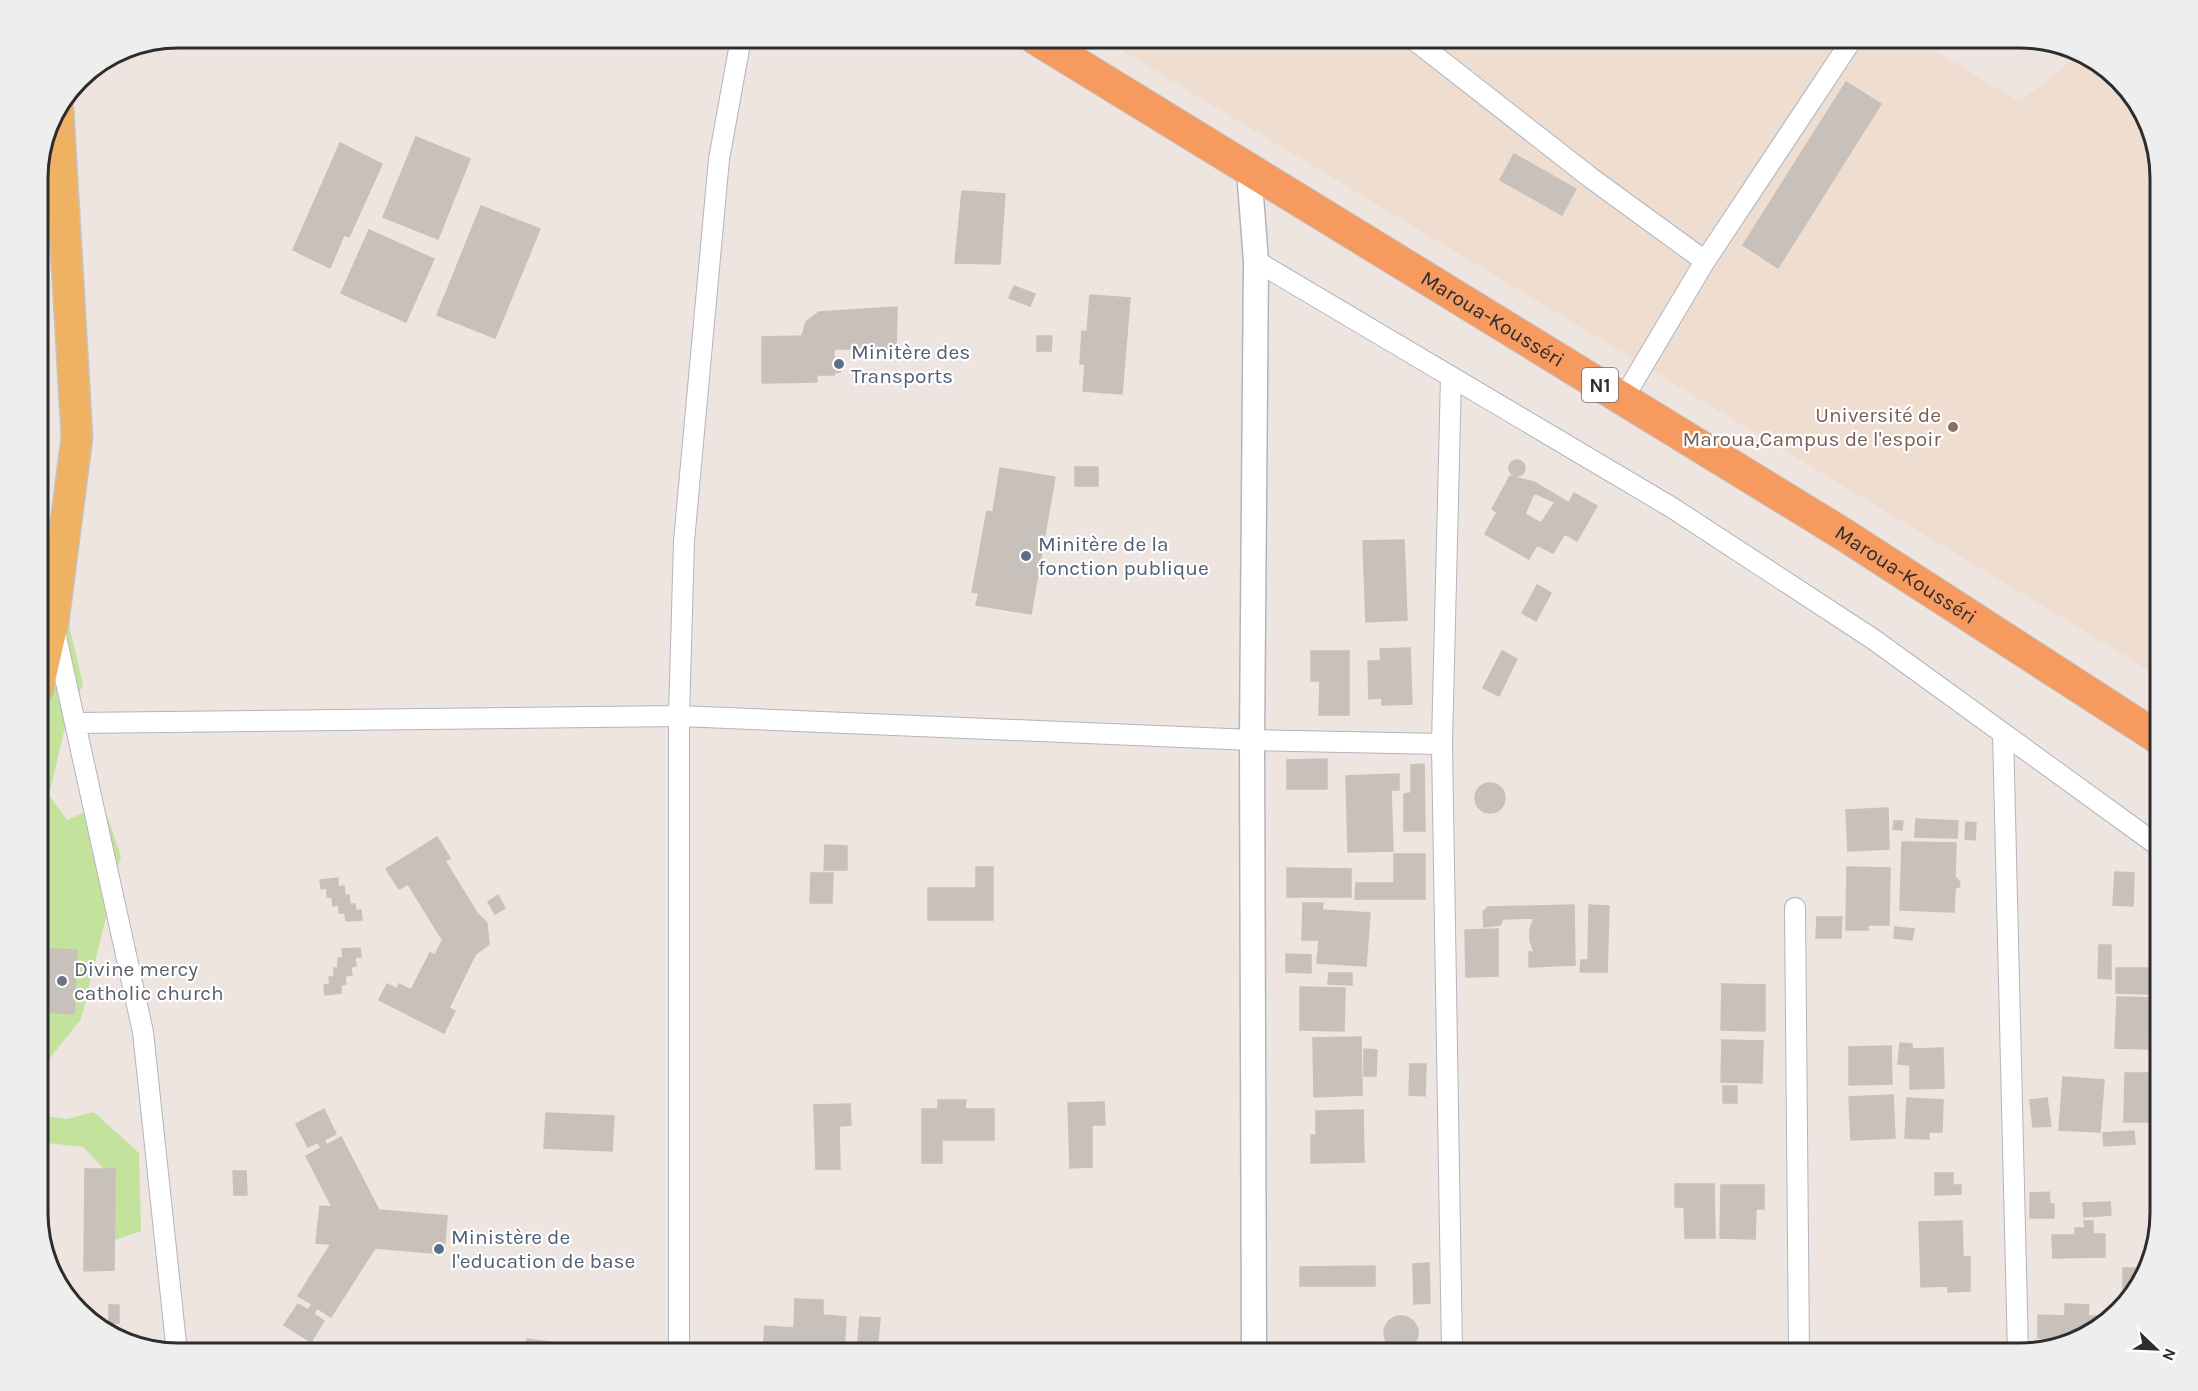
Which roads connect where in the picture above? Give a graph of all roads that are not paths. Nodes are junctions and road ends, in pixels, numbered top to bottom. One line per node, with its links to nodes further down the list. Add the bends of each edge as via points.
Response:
1 (739, 48): 14 (street, via 716,183 684,541)
2 (1051, 48): 6 (highway, Maroua-Kousséri / N1)
3 (1425, 48): 8 (street)
4 (1846, 48): 8 (street)
5 (59, 126): 12 (main road, via 76,437)
6 (1249, 170): 7 (street); 10 (highway, Maroua-Kousséri / N1)
7 (1256, 261): 9 (street); 18 (street)
8 (1705, 261): 10 (street)
9 (1451, 378): 16 (street, via 1671,507 1873,639); 19 (street)
10 (1623, 399): 17 (highway, Maroua-Kousséri / N1, via 1843,534)
11 (48, 607): 12 (street)
12 (53, 623): 13 (main road); 15 (street)
13 (48, 645)
14 (679, 716): 15 (street); 18 (street); 23 (street)
15 (75, 723): 22 (street, via 142,1032)
16 (2003, 733): 20 (street); 27 (street)
17 (2150, 733)
18 (1252, 740): 19 (street); 24 (street)
19 (1442, 744): 25 (street)
20 (2150, 840)
21 (1795, 908): 26 (street)
22 (176, 1343)
23 (679, 1343)
24 (1254, 1343)
25 (1452, 1343)
26 (1799, 1343)
27 (2018, 1343)

